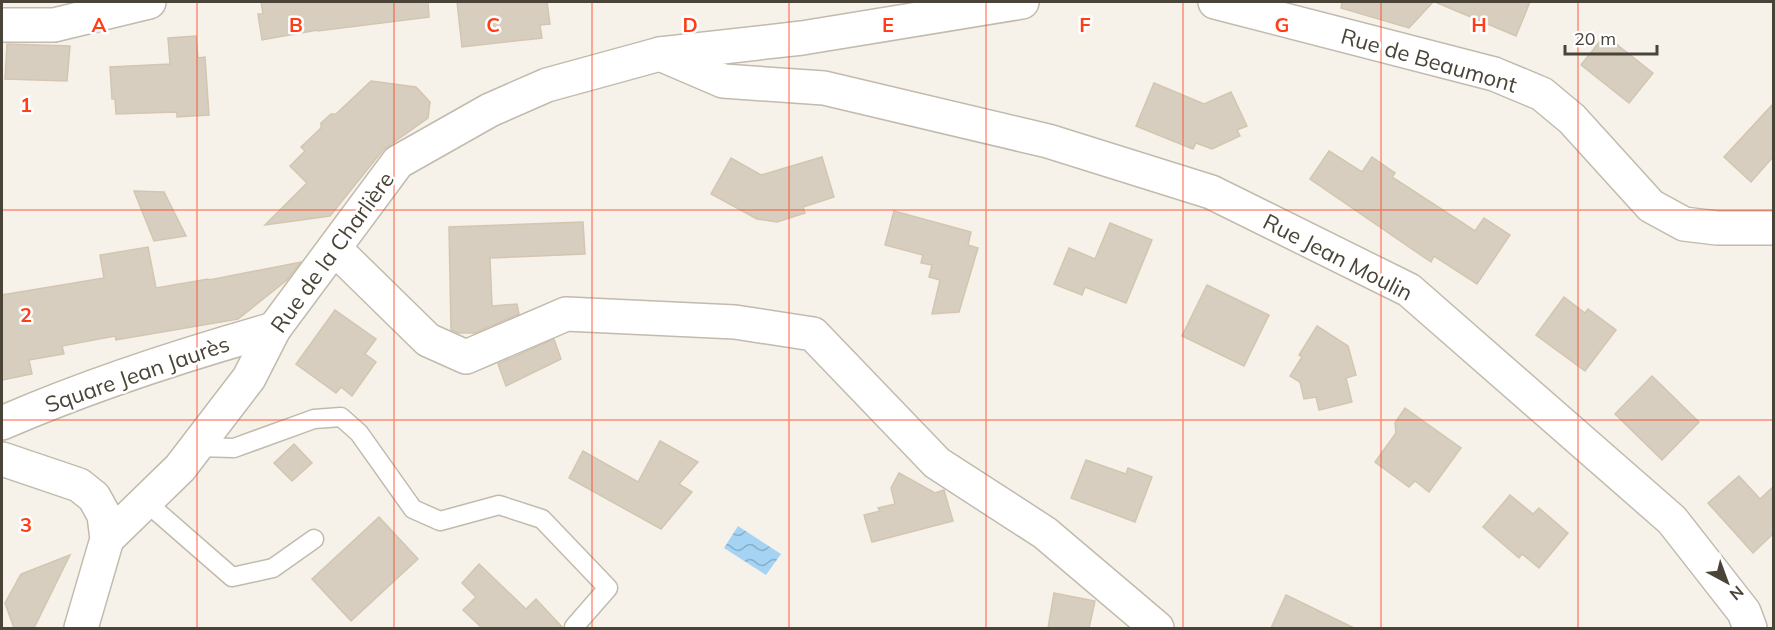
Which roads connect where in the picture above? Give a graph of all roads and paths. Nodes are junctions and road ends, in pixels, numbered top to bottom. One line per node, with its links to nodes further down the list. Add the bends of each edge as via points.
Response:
1 (149, 2): 5 (street, via 54,25)
2 (1022, 2): 4 (street, Rue de la Charlière)
3 (1215, 2): 9 (street, Rue de Beaumont, via 1494,74 1542,94 1572,119 1650,206 1684,224)
4 (957, 7): 6 (street, Rue de la Charlière)
5 (2, 25)
6 (802, 38): 7 (street, Rue de la Charlière); 8 (street, via 807,71)
7 (660, 54): 8 (street, Rue Jean Moulin, via 723,81); 10 (street, Rue de la Charlière, via 547,85 490,110 398,162)
8 (824, 88): 18 (street, Rue Jean Moulin, via 1048,141 1212,192 1409,290 1672,520)
9 (1773, 228)
10 (335, 249): 11 (street, Rue de la Charlière); 21 (street, via 428,340 466,357 566,314 735,322 813,334 937,463 1045,533)
11 (274, 330): 12 (street, Square Jean Jaurès, via 142,371); 13 (street, Rue de la Charlière, via 249,378)
12 (2, 423)
13 (196, 447): 15 (street, Rue de la Charlière); 19 (lane, via 234,448 314,419 341,417 359,433 413,509 440,521 499,505 542,519 608,588)
14 (2, 459): 17 (street, via 79,485 94,497 104,515)
15 (146, 502): 16 (lane, via 232,577 273,568); 17 (street, Rue de la Charlière)
16 (314, 539)
17 (107, 540): 20 (street)
18 (1751, 623)
19 (574, 627)
20 (81, 628)
21 (1157, 628)

